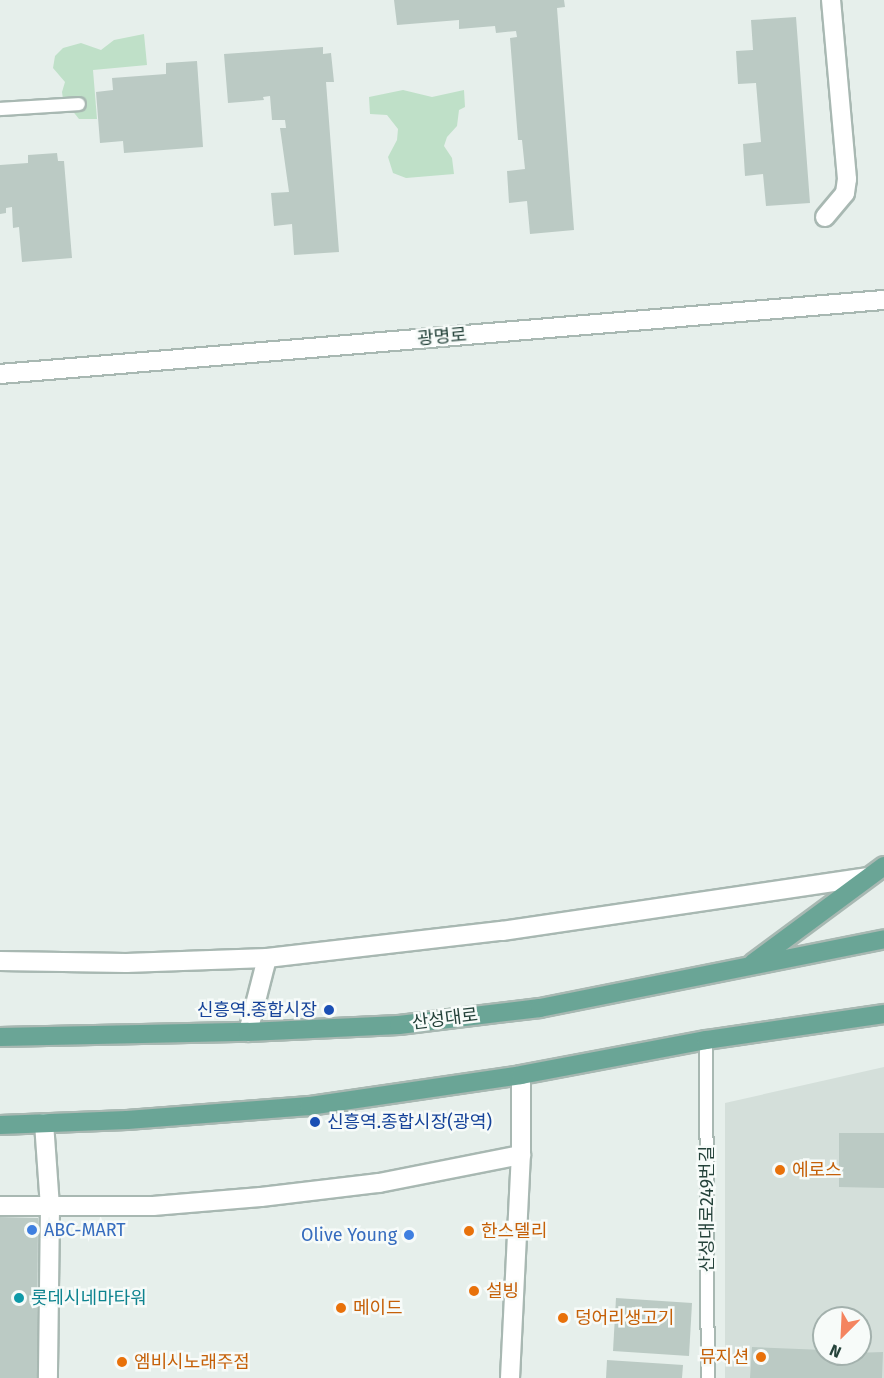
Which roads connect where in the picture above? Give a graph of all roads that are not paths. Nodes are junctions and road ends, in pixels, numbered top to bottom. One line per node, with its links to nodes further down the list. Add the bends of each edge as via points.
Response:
1 (831, 0): 4 (street, via 847,179 845,194)
2 (79, 104): 3 (lane)
3 (0, 109)
4 (825, 217)
5 (884, 300): 6 (street, 광명로)
6 (0, 374)
7 (884, 866): 8 (main road)
8 (867, 877): 10 (street, via 502,931); 12 (main road)
9 (884, 939): 12 (main road, 산성대로)
10 (267, 958): 11 (street, via 126,963); 14 (street)
11 (0, 961)
12 (748, 966): 14 (main road, 산성대로, via 540,1008 399,1025)
13 (884, 1014): 16 (main road)
14 (248, 1032): 15 (main road, 산성대로)
15 (0, 1037)
16 (706, 1040): 17 (main road); 25 (lane, 산성대로249번길)
17 (521, 1075): 18 (main road, via 309,1106); 20 (street)
18 (44, 1123): 19 (main road); 22 (street)
19 (0, 1125)
20 (521, 1155): 22 (street, via 379,1183 261,1197 153,1206); 24 (street)
21 (0, 1206): 22 (street)
22 (50, 1207): 23 (street)
23 (48, 1378)
24 (510, 1378)
25 (708, 1378)

